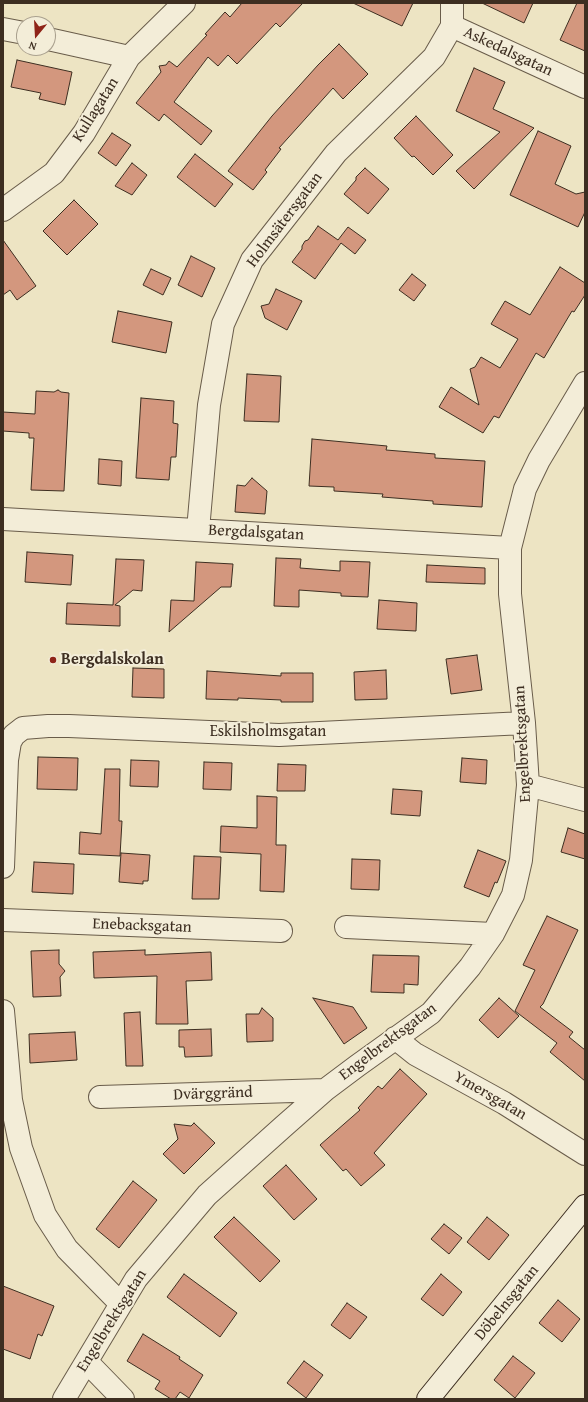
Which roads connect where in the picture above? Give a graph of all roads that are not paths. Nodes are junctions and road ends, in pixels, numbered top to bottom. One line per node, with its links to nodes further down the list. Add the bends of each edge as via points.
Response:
1 (184, 3): 7 (street, Kullagatan)
2 (452, 3): 3 (street, Askedalsgatan)
3 (452, 26): 8 (street, Askedalsgatan); 12 (street, Holmsätersgatan, via 434,56 336,152 252,260 223,324 208,405)
4 (3, 29): 5 (street)
5 (16, 32)
6 (56, 41): 7 (street)
7 (129, 57): 9 (street, Kullagatan, via 84,133 54,173)
8 (585, 87)
9 (3, 210)
10 (585, 383): 13 (street, Engelbrektsgatan, via 539,460 525,489)
11 (3, 520): 12 (street, Bergdalsgatan)
12 (198, 530): 13 (street, Bergdalsgatan)
13 (510, 548): 14 (street, Engelbrektsgatan, via 510,594)
14 (524, 723): 15 (street, Engelbrektsgatan); 17 (street, Eskilsholmsgatan, via 279,735 48,726 24,728 14,735 10,742 7,760)
15 (528, 785): 16 (street); 21 (street, Engelbrektsgatan, via 521,860 513,895)
16 (585, 800)
17 (3, 866)
18 (3, 920): 20 (street, Enebacksgatan)
19 (346, 927): 21 (street)
20 (281, 931)
21 (493, 934): 23 (street, Engelbrektsgatan, via 470,967 431,1013)
22 (3, 1011): 28 (street, via 11,1100 21,1148 45,1215 68,1249)
23 (396, 1038): 24 (street, Engelbrektsgatan); 26 (street, Ymersgatan, via 415,1054 504,1103)
24 (325, 1090): 25 (street, Dvärggränd); 28 (street, Engelbrektsgatan, via 207,1195 136,1279)
25 (100, 1097)
26 (585, 1154)
27 (585, 1206): 32 (street, Döbelnsgatan)
28 (120, 1304): 29 (street, Engelbrektsgatan)
29 (87, 1362): 30 (street, Engelbrektsgatan); 31 (street)
30 (64, 1399)
31 (123, 1399)
32 (428, 1399)

